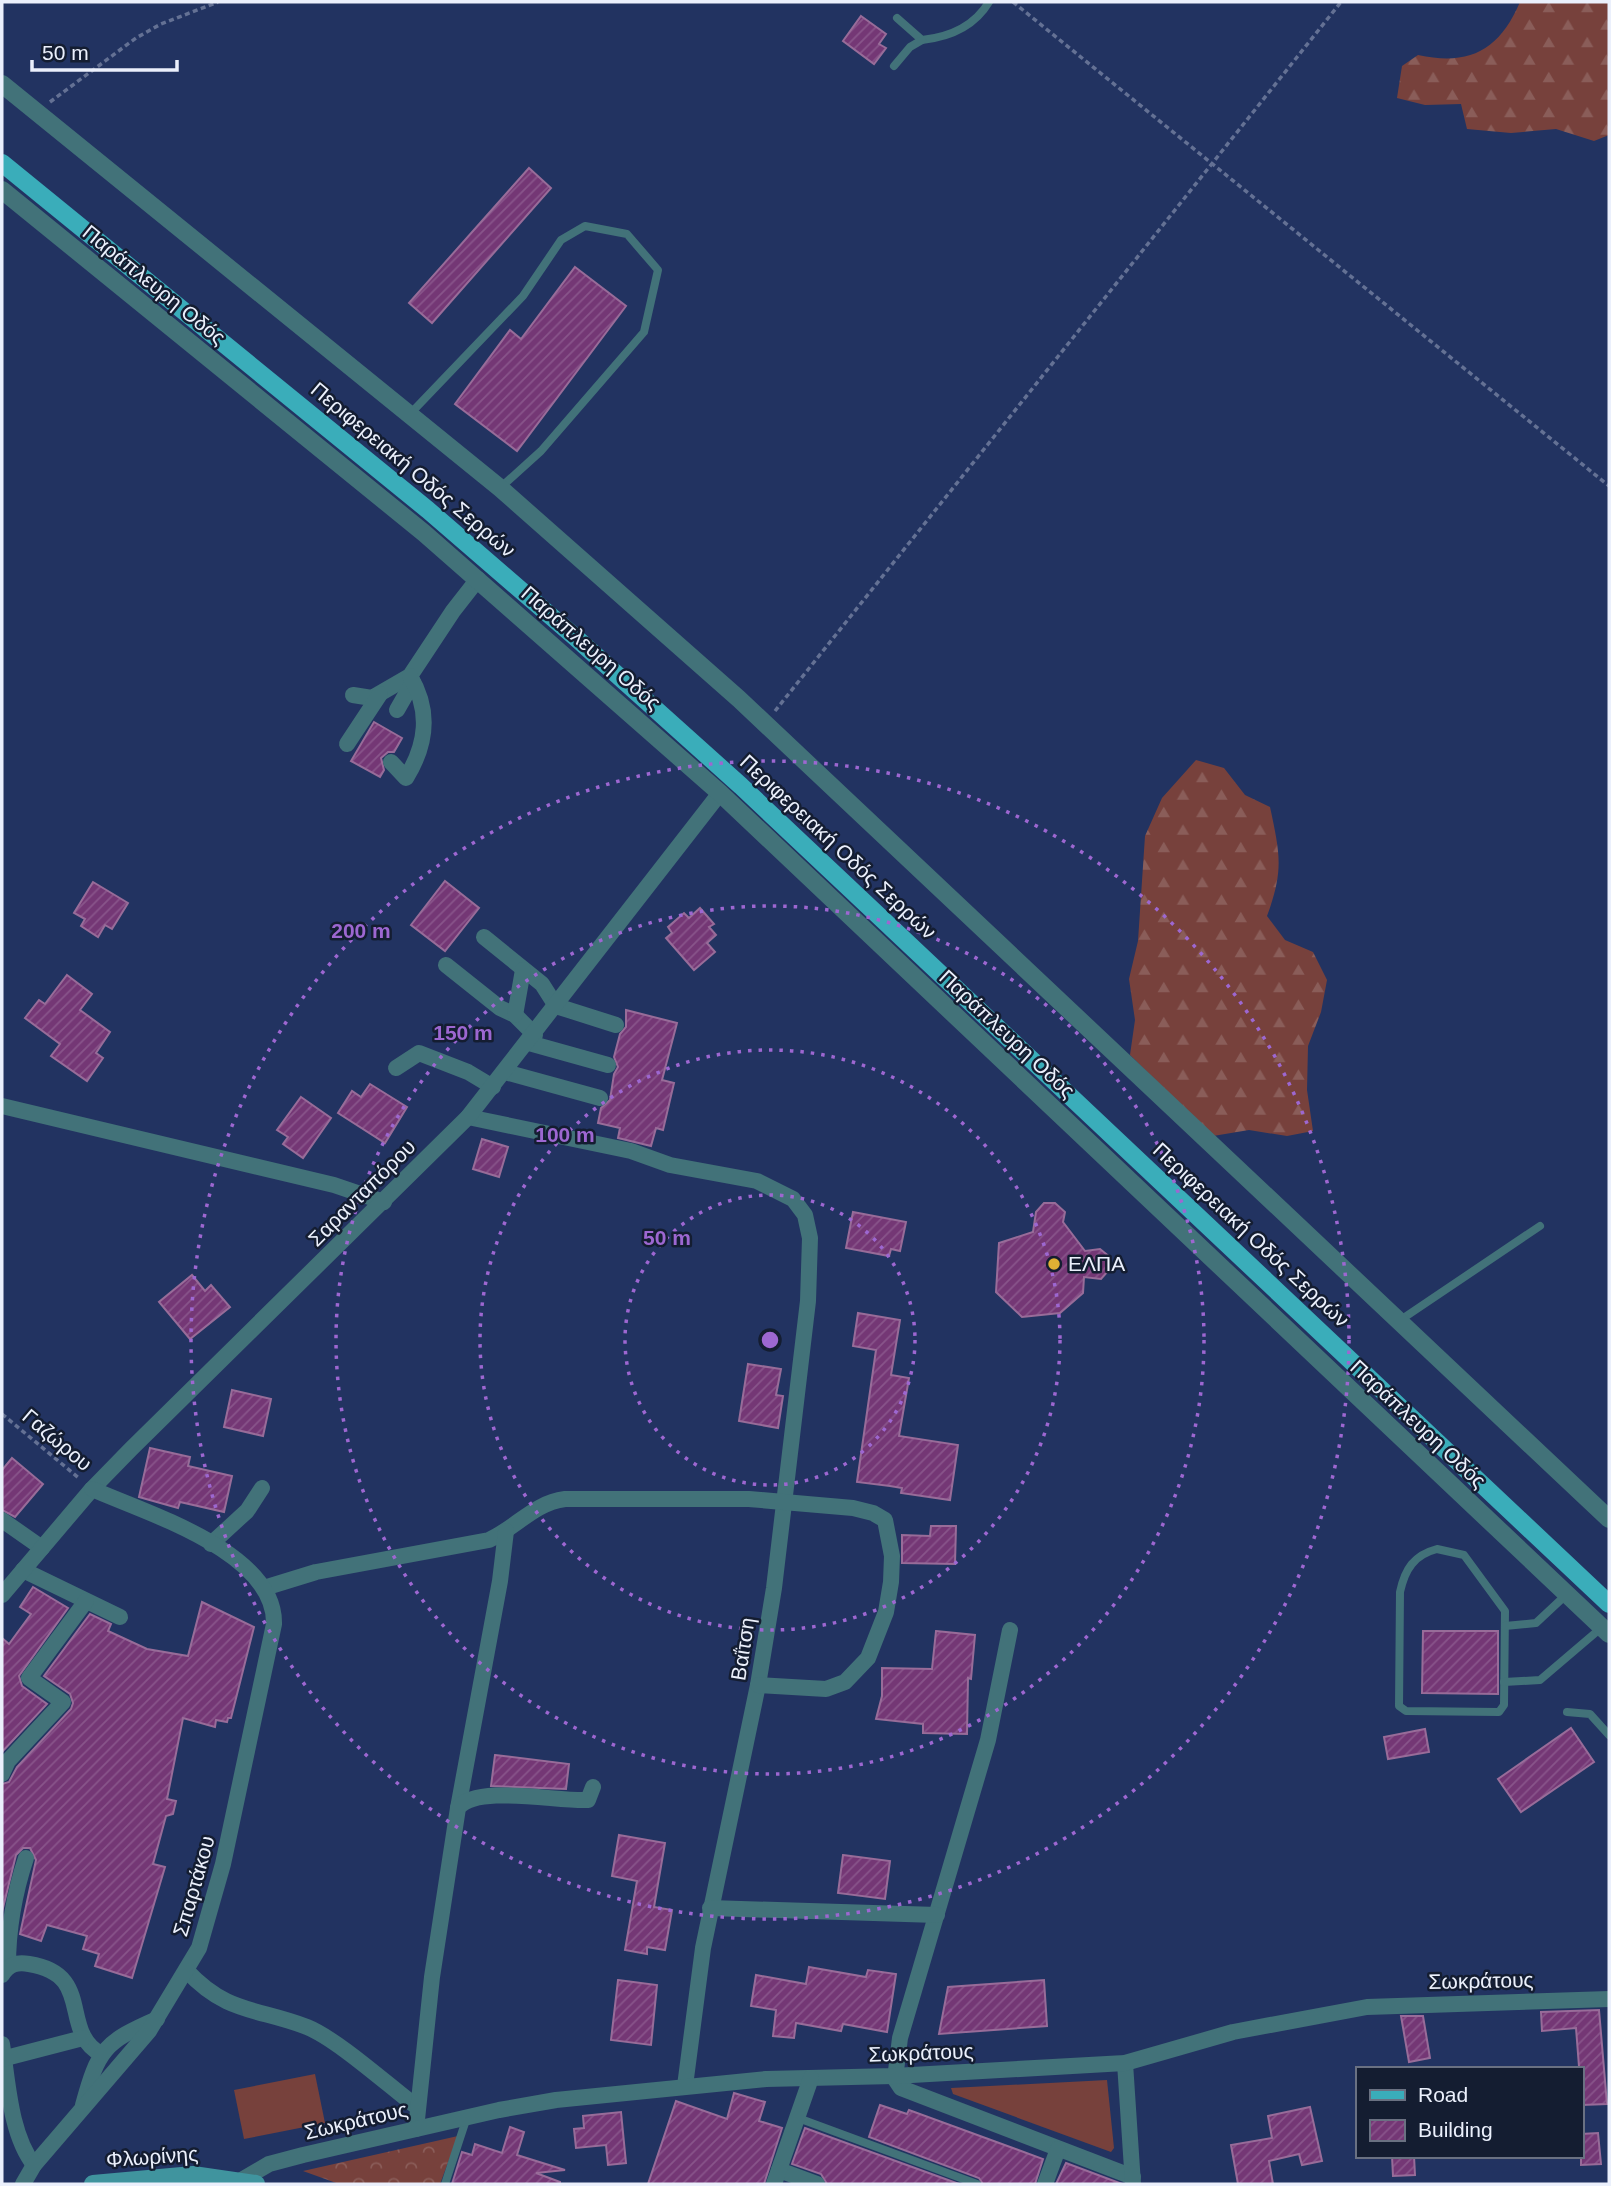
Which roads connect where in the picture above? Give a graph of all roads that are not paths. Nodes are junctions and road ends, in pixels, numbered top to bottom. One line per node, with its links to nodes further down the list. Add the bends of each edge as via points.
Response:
1 (989, 2): 3 (lane, via 968,26 942,38)
2 (897, 18): 3 (lane)
3 (922, 40): 4 (lane)
4 (894, 66)
5 (2, 84): 8 (street)
6 (2, 163): 48 (main road, Περιφερειακή Οδός Σερρών, via 398,485 575,637 761,805)
7 (2, 190): 10 (street, Παράπλευρη Οδός)
8 (410, 414): 9 (street); 9 (lane, via 523,296 561,240 585,226 627,234 658,270 644,332 541,451)
9 (500, 488): 34 (street, via 765,723)
10 (478, 579): 11 (street, via 434,638); 17 (street, Παράπλευρη Οδός)
11 (412, 679): 12 (street); 14 (street); 16 (street, via 418,687 425,737 407,778)
12 (380, 694): 13 (street, via 372,698); 15 (street)
13 (353, 695)
14 (397, 710)
15 (347, 744)
16 (391, 762)
17 (720, 793): 21 (street, Σαρανταπόρου); 46 (street, Παράπλευρη Οδός)
18 (484, 937): 20 (street)
19 (446, 965): 22 (street)
20 (523, 970): 21 (street, via 542,984); 22 (street)
21 (556, 1006): 23 (street); 24 (street, Σαρανταπόρου)
22 (515, 1015): 24 (street)
23 (616, 1025)
24 (532, 1039): 25 (street); 27 (street, Σαρανταπόρου)
25 (608, 1065)
26 (396, 1068): 28 (street, via 419,1053)
27 (505, 1072): 28 (street, Σαρανταπόρου); 29 (street)
28 (493, 1087): 31 (street, Σαρανταπόρου)
29 (600, 1098)
30 (2, 1106): 32 (street, via 334,1185)
31 (468, 1117): 32 (street, Σαρανταπόρου); 37 (street, Βαΐτση, via 757,1181 793,1199 805,1215 812,1259)
32 (384, 1202): 36 (street, Σαρανταπόρου)
33 (1540, 1226): 34 (lane)
34 (1399, 1321): 38 (street)
35 (262, 1488): 41 (street, via 247,1511)
36 (92, 1489): 41 (street); 42 (street, Σαρανταπόρου)
37 (784, 1501): 40 (street, via 565,1499 537,1507); 54 (street, Βαΐτση); 54 (street, via 878,1515 889,1533 891,1581 886,1612 868,1658 845,1682 812,1690)
38 (1609, 1519)
39 (2, 1520): 42 (street)
40 (506, 1531): 44 (street, via 477,1543 316,1572); 59 (street)
41 (212, 1544): 44 (street, via 237,1560)
42 (42, 1548): 43 (street, Σαρανταπόρου)
43 (23, 1570): 45 (street, Σαρανταπόρου); 47 (street)
44 (264, 1588): 64 (street, Σπαρτάκου, via 274,1612 266,1668 211,1915)
45 (4, 1589)
46 (1567, 1593): 50 (lane, via 1536,1623); 52 (street, Παράπλευρη Οδός)
47 (86, 1601): 49 (street); 57 (street, via 29,1678 63,1702 8,1761)
48 (1609, 1604)
49 (120, 1617)
50 (1505, 1626): 53 (lane); 53 (lane, via 1503,1608 1464,1555 1437,1549 1408,1567 1400,1592 1399,1706 1406,1711 1495,1714 1504,1705)
51 (1010, 1630): 62 (street, via 988,1741)
52 (1606, 1630): 53 (lane, via 1540,1679)
53 (1504, 1682)
54 (758, 1685): 61 (street, Βαΐτση)
55 (1566, 1713): 56 (lane, via 1590,1714)
56 (1609, 1735)
57 (2, 1774)
58 (593, 1787): 59 (street, via 588,1800 563,1802 506,1794 474,1798)
59 (458, 1808): 74 (street)
60 (26, 1858): 63 (street, via 15,1890)
61 (710, 1908): 62 (street); 73 (street, Βαΐτση)
62 (937, 1915): 71 (street, via 900,2038)
63 (5, 1970): 67 (street, via 17,1963 57,1973 65,1980)
64 (187, 1970): 66 (street, Σπαρτάκου); 74 (street, via 206,1992 308,2028)
65 (1609, 1999): 70 (street, Σωκράτους, via 1344,2010 1233,2032)
66 (159, 2018): 69 (street, via 121,2035); 75 (street, Σπαρτάκου)
67 (83, 2038): 68 (street); 69 (street)
68 (2, 2054): 76 (street)
69 (101, 2054): 75 (street)
70 (1125, 2063): 71 (street, Σωκράτους); 84 (street)
71 (894, 2076): 72 (street, Σωκράτους); 80 (street, via 901,2088)
72 (811, 2078): 73 (street, Σωκράτους); 78 (street)
73 (685, 2086): 77 (street, Σωκράτους, via 526,2104)
74 (417, 2106): 79 (street)
75 (81, 2111): 81 (street, Σπαρτάκου)
76 (8, 2113): 81 (street)
77 (467, 2117): 79 (street, Σωκράτους); 88 (lane)
78 (797, 2118): 82 (street); 90 (lane)
79 (416, 2129): 85 (street, Σωκράτους, via 281,2161 261,2168)
80 (1058, 2149): 83 (street); 91 (street)
81 (34, 2165): 86 (street, Σπαρτάκου)
82 (777, 2177): 89 (street)
83 (1114, 2177): 84 (street)
84 (1133, 2180)
85 (248, 2183): 87 (main road, Φλωρίνης, via 173,2175)
86 (23, 2184)
87 (93, 2184)
88 (445, 2184)
89 (817, 2184)
90 (977, 2184)
91 (1045, 2184)

